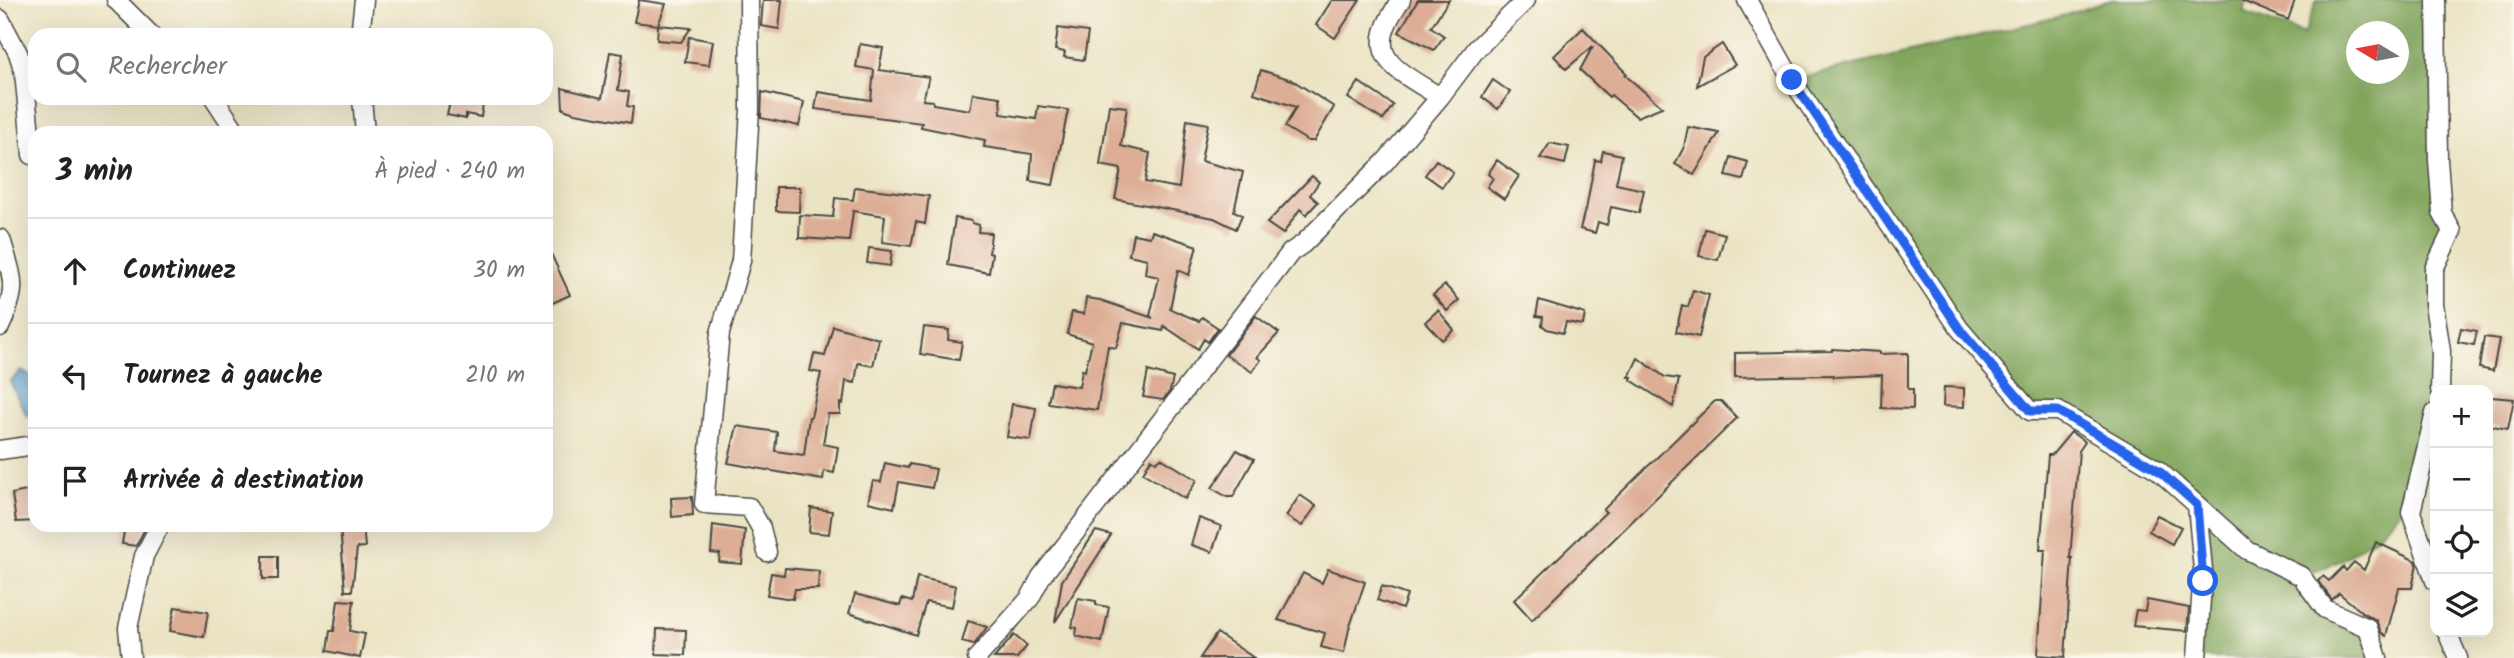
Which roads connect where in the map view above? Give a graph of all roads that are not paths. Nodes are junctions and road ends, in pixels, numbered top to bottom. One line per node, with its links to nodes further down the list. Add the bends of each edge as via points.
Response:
1 (116, 0): 9 (street)
2 (364, 0): 10 (street)
3 (749, 0): 26 (street, via 750,109 741,261 720,332 704,504 749,507)
4 (1401, 0): 11 (street, via 1387,20 1381,49 1395,69)
5 (1526, 0): 11 (street, via 1477,48)
6 (1747, 0): 24 (street, via 1777,57 1959,328 2030,411 2058,411 2158,470)
7 (2437, 0): 20 (street, via 2438,160 2442,213 2452,231 2434,269)
8 (0, 19): 14 (street, via 24,72)
9 (144, 28)
10 (361, 28)
11 (1440, 97): 29 (street, via 1385,162 1291,252)
12 (219, 105): 15 (street)
13 (363, 105): 16 (street)
14 (29, 126)
15 (232, 126)
16 (364, 126)
17 (1, 238): 18 (street); 19 (street, via 15,286)
18 (14, 253)
19 (0, 327)
20 (2440, 385)
21 (2430, 435): 27 (street, via 2412,513)
22 (28, 446): 23 (street)
23 (1, 448)
24 (2197, 505): 31 (street, via 2203,570); 32 (street, via 2247,550 2301,576 2325,610 2368,628)
25 (156, 532): 30 (street, via 144,556 128,628)
26 (767, 552)
27 (2433, 574)
28 (2448, 637): 33 (street)
29 (982, 655)
30 (131, 658)
31 (2197, 658)
32 (2378, 658)
33 (2458, 658)

